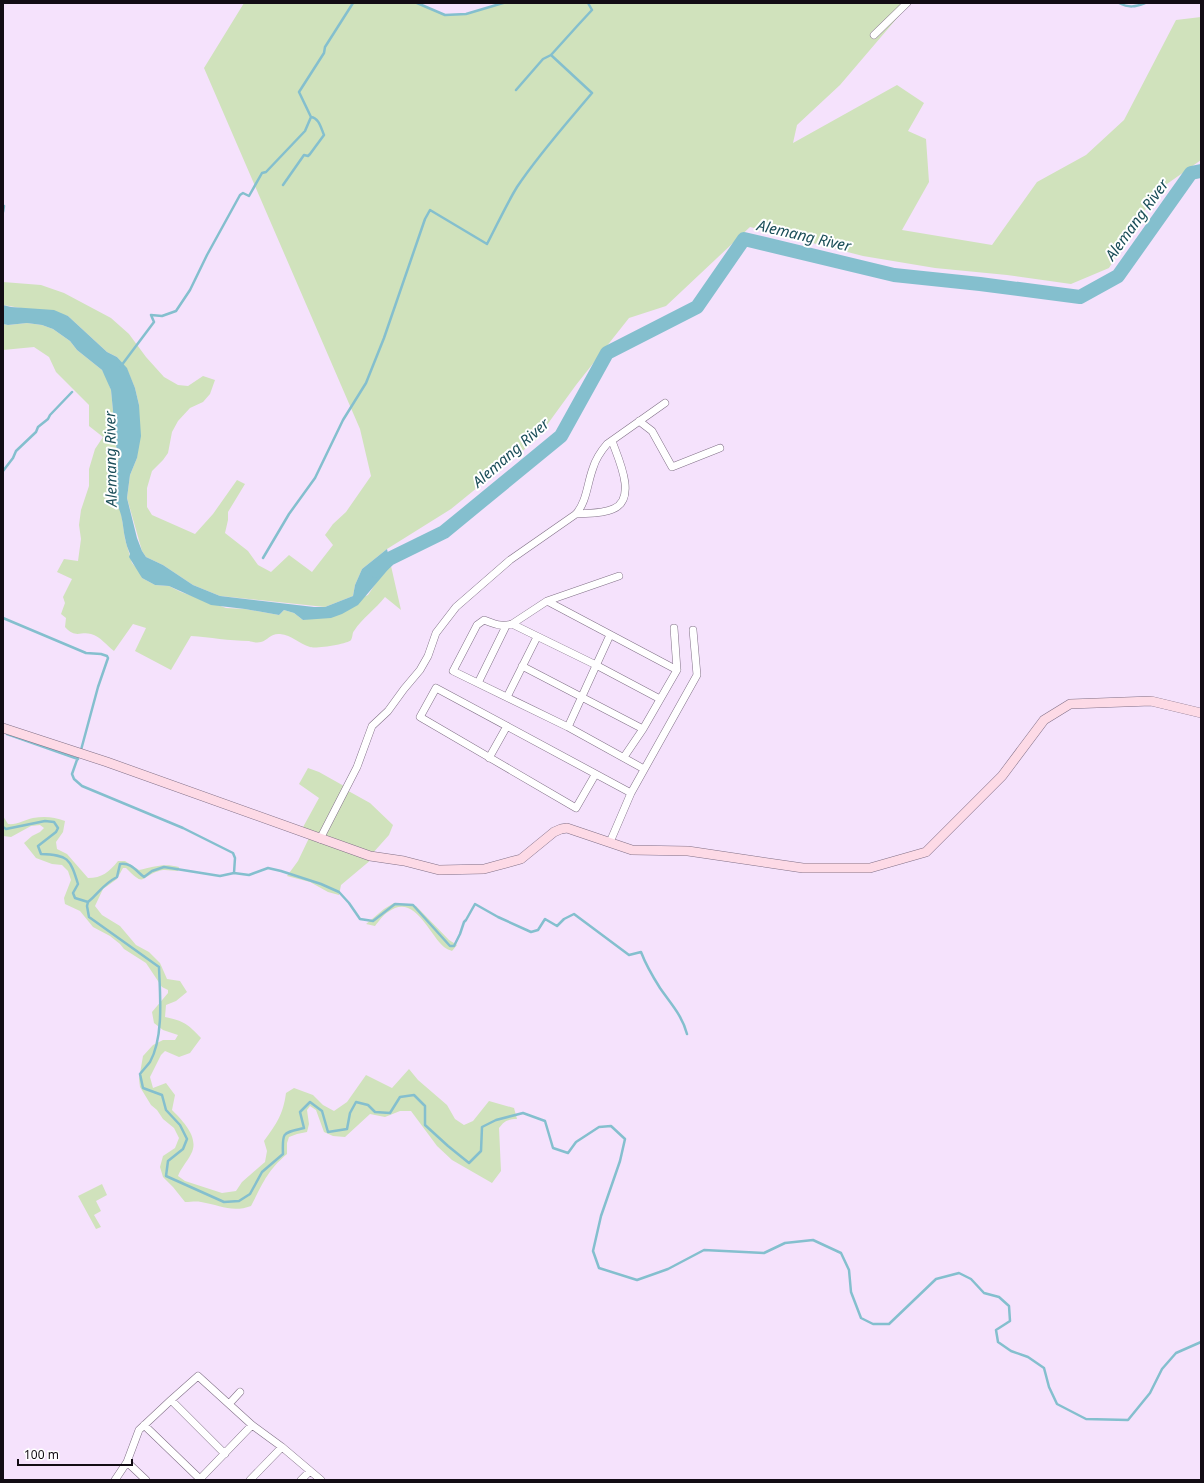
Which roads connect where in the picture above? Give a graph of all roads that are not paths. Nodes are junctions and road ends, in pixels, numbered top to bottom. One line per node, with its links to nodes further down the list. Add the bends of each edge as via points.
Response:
1 (907, 3): 2 (street)
2 (874, 35)
3 (665, 403): 4 (street)
4 (639, 421): 5 (street); 6 (street, via 652,432 672,467)
5 (612, 440): 7 (street, via 596,459 583,505); 7 (street, via 625,481 625,495 613,510)
6 (720, 448)
7 (576, 514): 32 (street, via 510,560 452,612 436,633 420,670 388,711 372,726 357,767)
8 (619, 576): 9 (street)
9 (547, 601): 10 (street); 13 (street)
10 (509, 625): 14 (street); 18 (street); 18 (street, via 499,626 484,620 477,625 453,671)
11 (674, 628): 17 (street)
12 (693, 630): 29 (street, via 697,676)
13 (610, 634): 15 (street); 17 (street)
14 (537, 636): 15 (street); 16 (street)
15 (596, 665): 19 (street); 21 (street)
16 (522, 666): 19 (street); 20 (street)
17 (677, 670): 21 (street)
18 (478, 683): 20 (street)
19 (581, 696): 24 (street); 26 (street)
20 (507, 698): 24 (street)
21 (660, 699): 26 (street)
22 (1201, 713): 33 (street, via 1151,701 1070,704 1044,720 1002,776 926,852 870,868 803,868 688,852 632,850)
23 (507, 726): 28 (street); 28 (street, via 436,688 420,717); 30 (street)
24 (568, 727): 27 (street)
25 (3, 728): 32 (street, via 107,762)
26 (643, 729): 27 (street)
27 (624, 757): 29 (street)
28 (489, 758): 30 (street, via 576,808)
29 (644, 769): 31 (street)
30 (595, 775): 31 (street)
31 (630, 793): 33 (street)
32 (320, 839): 33 (street, via 370,856 439,870 484,869 521,860 554,832 567,828)
33 (610, 842)
34 (240, 1392): 36 (street)
35 (171, 1400): 36 (street, via 198,1376); 37 (street); 40 (street)
36 (229, 1404): 38 (street)
37 (144, 1425): 41 (street, via 139,1430); 45 (street)
38 (252, 1425): 39 (street); 40 (street)
39 (282, 1447): 42 (street); 46 (street)
40 (225, 1454): 45 (street)
41 (127, 1462): 43 (street); 44 (street)
42 (310, 1471): 47 (street); 48 (street)
43 (115, 1480)
44 (146, 1480)
45 (200, 1480)
46 (250, 1480)
47 (301, 1480)
48 (321, 1480)

